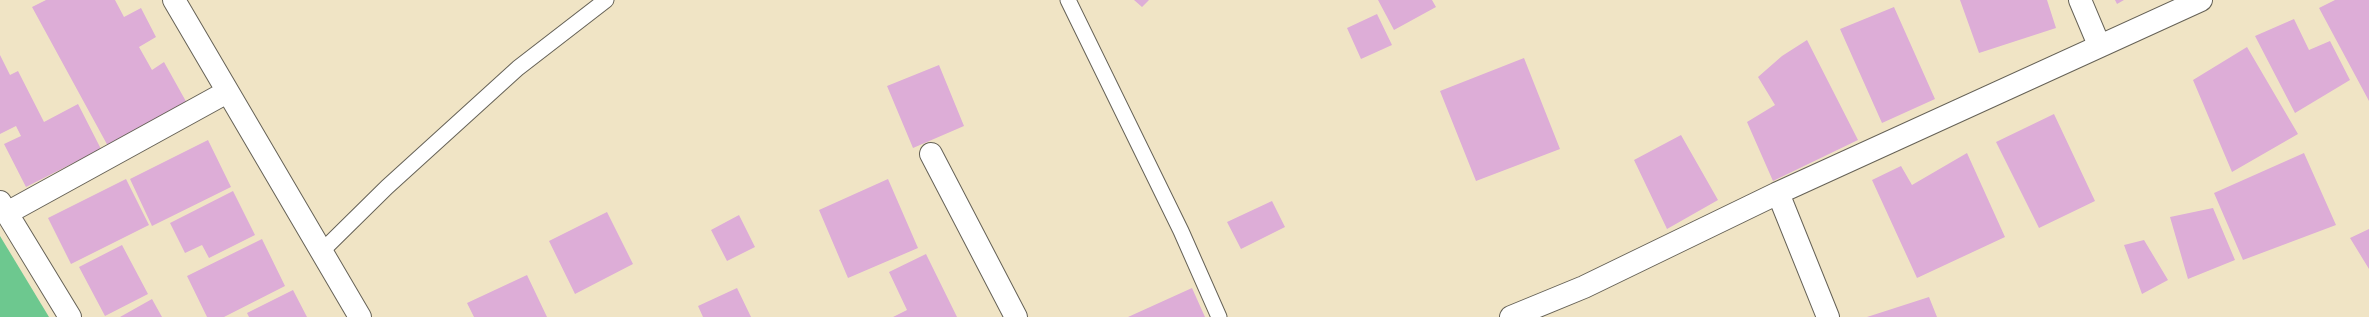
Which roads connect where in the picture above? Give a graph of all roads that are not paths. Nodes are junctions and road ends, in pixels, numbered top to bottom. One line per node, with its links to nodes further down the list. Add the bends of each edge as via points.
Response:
1 (174, 0): 7 (street)
2 (606, 0): 11 (lane, via 518,68 387,187)
3 (1068, 0): 15 (lane, via 1181,231)
4 (2080, 0): 6 (street)
5 (2201, 0): 6 (street)
6 (2099, 45): 9 (street)
7 (227, 92): 10 (street); 11 (street)
8 (931, 154): 14 (street)
9 (1778, 193): 16 (street, via 1584,287); 17 (street)
10 (3, 207): 12 (street)
11 (321, 252): 13 (street)
12 (70, 317)
13 (360, 317)
14 (1016, 317)
15 (1219, 317)
16 (1511, 317)
17 (1828, 317)

